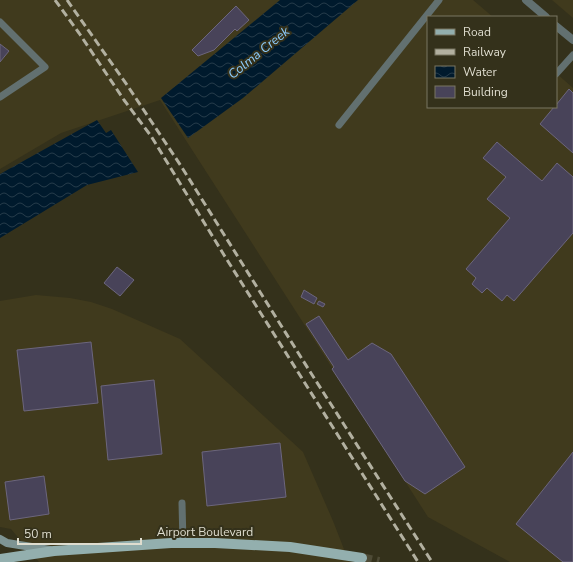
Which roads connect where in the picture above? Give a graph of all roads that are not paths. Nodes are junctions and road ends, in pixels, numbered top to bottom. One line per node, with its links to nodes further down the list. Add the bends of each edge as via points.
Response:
1 (439, 0): 10 (lane)
2 (526, 0): 3 (street)
3 (545, 16)
4 (0, 22): 9 (lane, via 45,67)
5 (557, 27): 6 (street)
6 (573, 40)
7 (573, 55): 8 (lane)
8 (557, 73)
9 (0, 98)
10 (339, 125)
11 (182, 503): 13 (lane)
12 (0, 539): 14 (main road, via 6,543)
13 (182, 543): 14 (main road, Airport Boulevard); 15 (main road, Airport Boulevard, via 214,542 290,547)
14 (54, 551): 16 (main road, Airport Boulevard)
15 (362, 558)
16 (0, 559)

